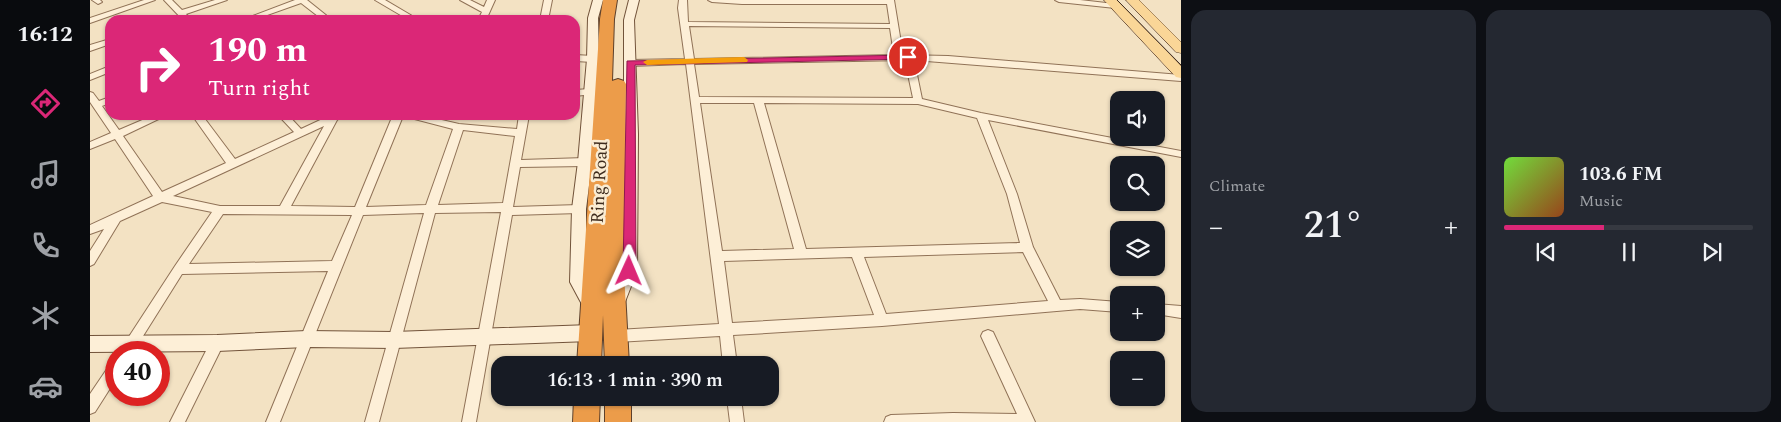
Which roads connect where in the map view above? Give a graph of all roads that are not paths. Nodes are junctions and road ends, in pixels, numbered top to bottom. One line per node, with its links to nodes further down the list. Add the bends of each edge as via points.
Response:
1 (151, 0): 22 (street)
2 (168, 0): 23 (street)
3 (222, 0): 24 (street)
4 (302, 0): 25 (street); 26 (street)
5 (394, 0): 19 (street)
6 (464, 0): 21 (street)
7 (491, 0): 21 (street)
8 (548, 0): 29 (street)
9 (598, 0): 39 (street)
10 (610, 0): 89 (highway, Ring Road, via 606,19)
11 (623, 0): 90 (highway, Ring Road, via 617,114)
12 (634, 0): 41 (street, Ring Road, via 629,20)
13 (683, 0): 32 (street)
14 (712, 0): 17 (street)
15 (1059, 0): 20 (street)
16 (1132, 0): 36 (main road)
17 (725, 1): 18 (street)
18 (890, 1): 33 (street)
19 (382, 2): 27 (street)
20 (1112, 3): 43 (main road)
21 (486, 11): 28 (street)
22 (118, 15)
23 (182, 15)
24 (188, 15)
25 (262, 15)
26 (322, 15)
27 (404, 15)
28 (484, 15)
29 (545, 15)
30 (105, 18): 31 (street)
31 (90, 21)
32 (684, 24): 33 (street); 40 (street)
33 (895, 26): 37 (street)
34 (105, 43): 35 (street)
35 (90, 48)
36 (1181, 49)
37 (904, 57): 40 (street); 43 (street); 50 (street)
38 (580, 58): 39 (street)
39 (593, 59): 45 (street)
40 (690, 61): 41 (street); 48 (street)
41 (630, 63): 90 (street, Ring Road, via 629,271)
42 (105, 71): 44 (street)
43 (1181, 76)
44 (90, 77)
45 (590, 92): 46 (street); 70 (street)
46 (580, 93)
47 (90, 95): 52 (street)
48 (695, 100): 49 (street); 85 (street)
49 (758, 100): 50 (street); 84 (street)
50 (918, 101): 54 (street)
51 (105, 102): 52 (street)
52 (98, 105): 53 (street)
53 (105, 115)
54 (981, 116): 69 (street); 82 (street, via 1012,194)
55 (108, 120): 67 (street)
56 (150, 120): 67 (street)
57 (201, 120): 71 (street)
58 (288, 120): 65 (street)
59 (327, 120): 65 (street)
60 (334, 120): 78 (street)
61 (396, 120): 79 (street)
62 (429, 120): 64 (street)
63 (523, 120): 66 (street)
64 (459, 127): 66 (street); 74 (street)
65 (299, 132): 71 (street)
66 (521, 133): 72 (street)
67 (118, 134): 68 (street); 73 (street)
68 (90, 146)
69 (1181, 154)
70 (585, 162): 72 (street); 76 (street)
71 (232, 164): 73 (street)
72 (515, 164): 75 (street)
73 (159, 198): 77 (street); 80 (street)
74 (431, 208): 75 (street); 79 (street); 102 (street)
75 (506, 209): 76 (street); 100 (street)
76 (579, 209): 89 (street, via 578,282)
77 (220, 210): 78 (street); 88 (street)
78 (284, 210): 79 (street)
79 (358, 211): 87 (street)
80 (116, 218): 81 (street); 86 (street)
81 (90, 230)
82 (1028, 247): 83 (street); 92 (street)
83 (856, 252): 84 (street); 95 (street)
84 (801, 254): 85 (street)
85 (717, 256): 96 (street)
86 (90, 261)
87 (336, 266): 88 (street); 101 (street)
88 (179, 269): 103 (street)
89 (591, 305): 97 (highway, Ring Road)
90 (616, 305): 98 (highway, Ring Road)
91 (1110, 306): 92 (street)
92 (1057, 307): 95 (street)
93 (1165, 311): 94 (street)
94 (1181, 312)
95 (882, 320): 96 (street)
96 (725, 331): 98 (street); 110 (street)
97 (590, 334): 100 (street); 108 (highway, Ring Road)
98 (617, 336): 109 (highway, Ring Road)
99 (988, 336): 125 (street)
100 (483, 337): 102 (street); 120 (street)
101 (307, 339): 102 (street); 104 (street); 118 (street)
102 (394, 340): 119 (street)
103 (133, 341)
104 (217, 343): 107 (street); 117 (street)
105 (90, 344): 106 (street)
106 (105, 346)
107 (170, 346)
108 (589, 356)
109 (617, 356)
110 (729, 356)
111 (105, 384): 115 (street)
112 (587, 406): 121 (highway)
113 (618, 406): 122 (highway)
114 (735, 406): 123 (street)
115 (90, 407)
116 (954, 421): 124 (street); 125 (street)
117 (177, 422)
118 (273, 422)
119 (372, 422)
120 (469, 422)
121 (586, 422)
122 (618, 422)
123 (737, 422)
124 (892, 422)
125 (1028, 422)

